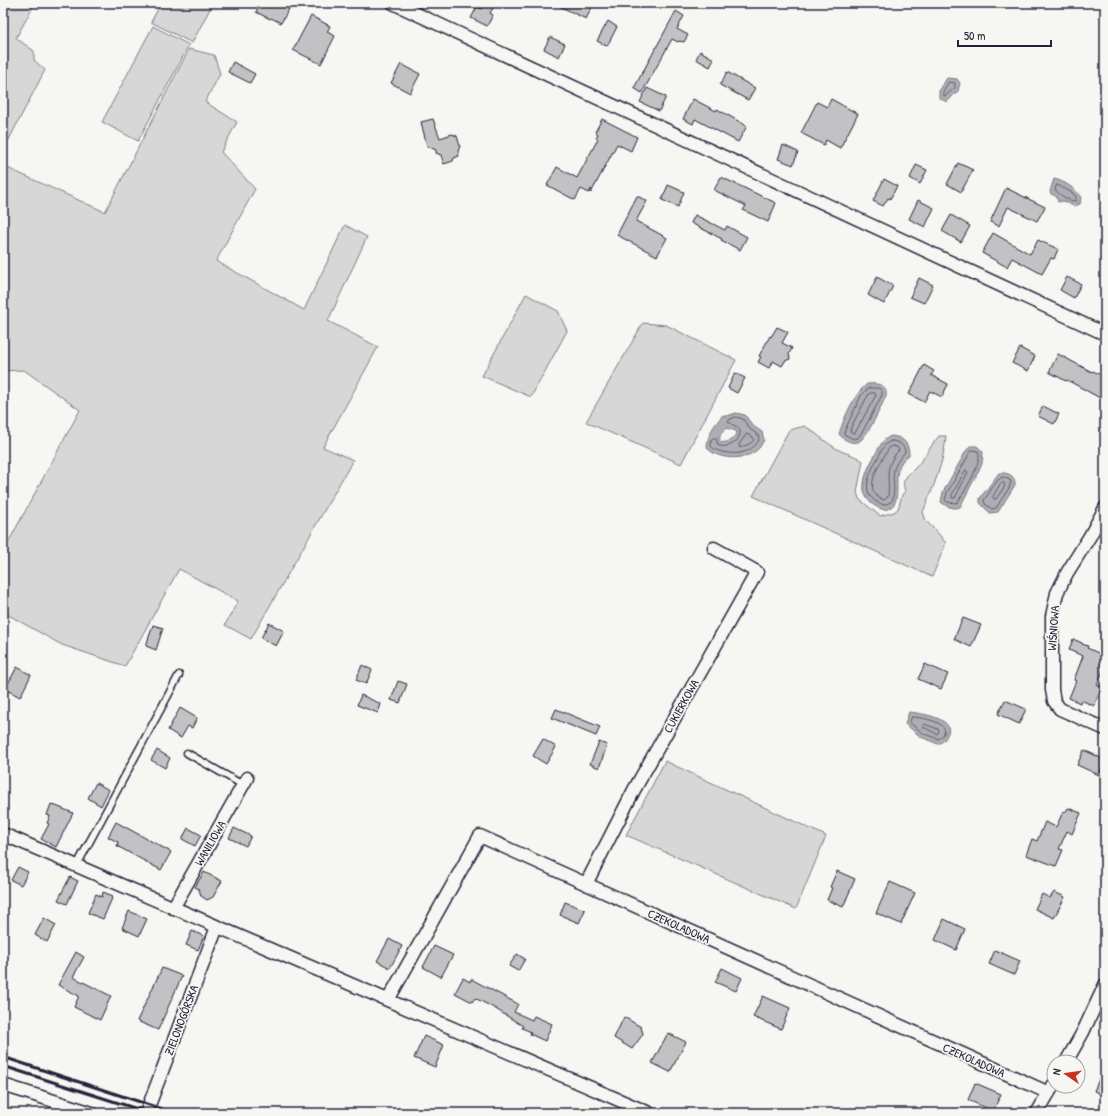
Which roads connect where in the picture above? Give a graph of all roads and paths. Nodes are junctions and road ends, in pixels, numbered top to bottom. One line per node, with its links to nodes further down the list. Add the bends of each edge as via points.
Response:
1 (393, 3): 2 (street)
2 (1105, 334)
3 (1105, 508): 6 (street, WIŚNIOWA, via 1063,580 1052,616 1054,701 1060,709)
4 (714, 548): 11 (street, CUKIERKOWA, via 757,572 634,790)
5 (179, 675): 10 (lane)
6 (1105, 729)
7 (186, 753): 8 (lane)
8 (245, 782): 12 (street, WANILIOWA)
9 (3, 834): 10 (street)
10 (76, 866): 12 (street)
11 (586, 884): 15 (street, CZEKOLADOWA, via 480,836); 18 (street, CZEKOLADOWA)
12 (173, 908): 13 (street)
13 (217, 927): 15 (street); 21 (street, ZIELONOGÓRSKA)
14 (1105, 985): 16 (street)
15 (388, 1000): 22 (street)
16 (1071, 1054)
17 (3, 1086): 20 (street)
18 (1046, 1087)
19 (1048, 1094): 23 (street)
20 (92, 1113)
21 (146, 1113)
22 (649, 1113)
23 (1037, 1113)

